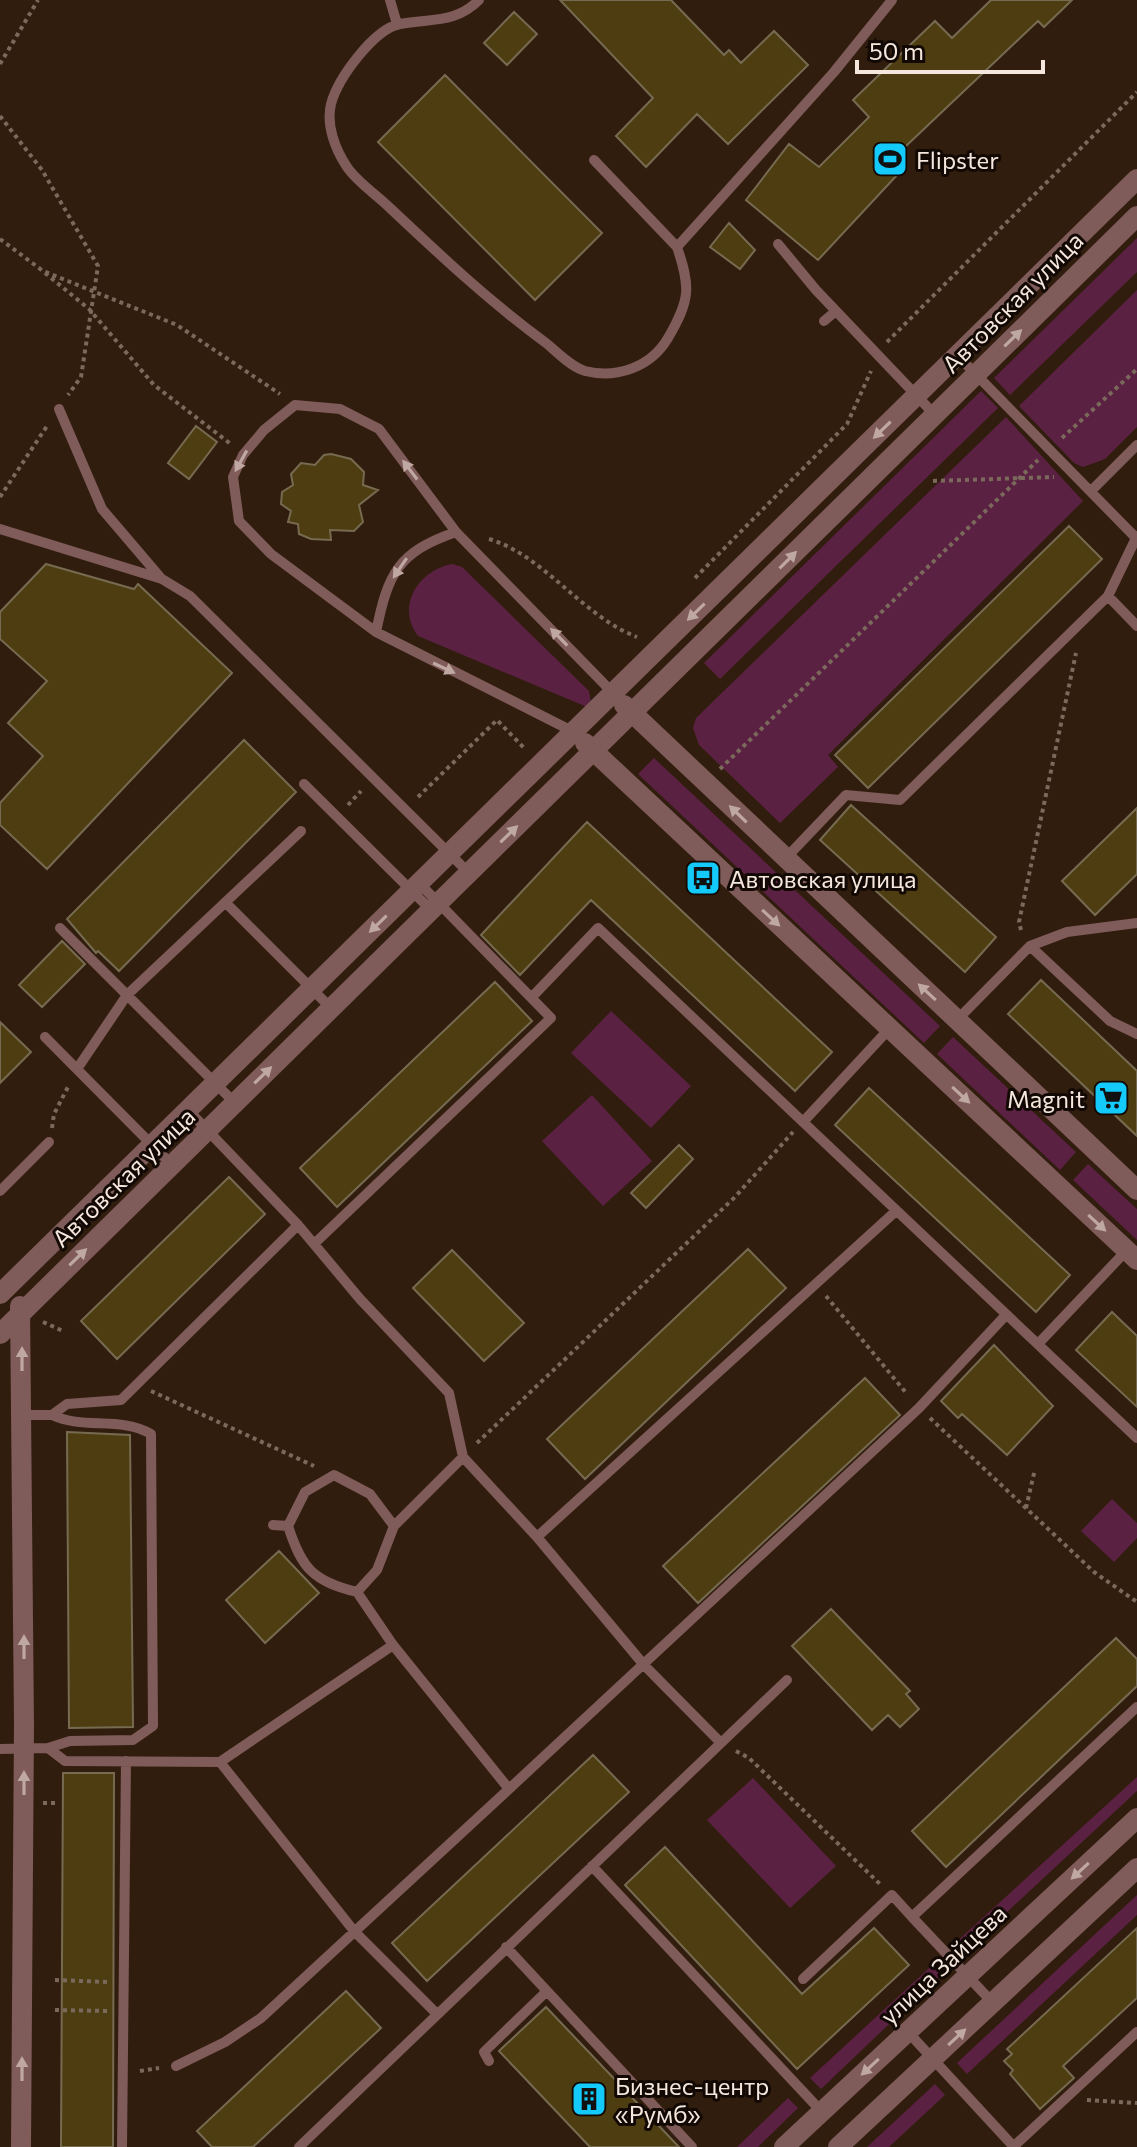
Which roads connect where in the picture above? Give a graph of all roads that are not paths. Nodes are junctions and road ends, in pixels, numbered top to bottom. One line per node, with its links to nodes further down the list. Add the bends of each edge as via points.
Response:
1 (390, 0): 4 (lane)
2 (479, 0): 4 (lane, via 443,21)
3 (892, 0): 9 (lane)
4 (397, 24): 9 (lane, via 377,35 350,68 331,105 332,138 348,168 487,299 581,370 612,376 640,366 664,344 682,313 689,281)
5 (594, 160): 9 (lane)
6 (1137, 179): 12 (street, Автовская улица)
7 (1137, 216): 13 (street, Автовская улица, one-way to 7)
8 (778, 244): 10 (lane)
9 (677, 247)
10 (836, 311): 11 (lane); 14 (lane)
11 (824, 321)
12 (957, 355): 13 (lane); 14 (street, Автовская улица)
13 (976, 374): 16 (street, Автовская улица); 18 (lane)
14 (917, 395): 16 (lane); 26 (street, Автовская улица, one-way to 26)
15 (59, 409): 22 (lane, via 102,509)
16 (935, 415): 27 (street, Автовская улица, one-way to 16)
17 (1137, 445): 18 (lane)
18 (1091, 491): 21 (lane)
19 (0, 529): 22 (lane)
20 (456, 532): 25 (lane, one-way to 25, via 425,543 401,561); 25 (lane, one-way to 25, via 379,429 340,409 295,405 243,455 233,477 239,521 271,554); 26 (lane, one-way to 20)
21 (1136, 537): 23 (lane)
22 (162, 579): 32 (lane, via 190,596)
23 (1108, 596): 24 (lane); 33 (lane, via 900,800 846,795)
24 (1137, 626)
25 (376, 632): 28 (lane, one-way to 28)
26 (613, 693): 27 (street); 28 (street, Автовская улица)
27 (632, 712): 29 (street, Автовская улица); 33 (street, one-way to 27)
28 (574, 732): 29 (street); 32 (street, Автовская улица)
29 (593, 751): 34 (street, Автовская улица, one-way to 29); 46 (street, one-way to 46)
30 (304, 784): 35 (lane)
31 (301, 831): 36 (lane)
32 (449, 854): 34 (lane); 35 (street, Автовская улица)
33 (785, 859): 45 (street, one-way to 33)
34 (469, 873): 37 (street, Автовская улица)
35 (416, 887): 37 (lane); 41 (street, Автовская улица, one-way to 41)
36 (226, 903): 41 (lane); 42 (lane)
37 (435, 907): 43 (lane); 44 (street, Автовская улица)
38 (1137, 923): 40 (lane, via 1067,932)
39 (60, 928): 42 (lane)
40 (1030, 946): 45 (lane); 47 (lane, via 1110,1021)
41 (312, 988): 44 (lane); 50 (street, Автовская улица)
42 (127, 995): 49 (lane); 50 (lane)
43 (532, 997): 53 (lane, via 598,928); 62 (lane, via 551,1018)
44 (331, 1008): 51 (street, Автовская улица, one-way to 44)
45 (957, 1020): 58 (street)
46 (890, 1028): 53 (lane); 63 (street, one-way to 63)
47 (1137, 1034)
48 (45, 1037): 49 (lane)
49 (77, 1069): 56 (lane)
50 (216, 1082): 51 (lane); 52 (street, Автовская улица)
51 (235, 1103): 54 (street, Автовская улица)
52 (188, 1110): 54 (lane); 56 (street, Автовская улица)
53 (803, 1122): 60 (lane)
54 (207, 1131): 57 (street, Автовская улица); 61 (lane)
55 (49, 1142): 59 (lane)
56 (153, 1145): 57 (lane); 64 (street, Автовская улица)
57 (172, 1165): 65 (street, Автовская улица, one-way to 57)
58 (1137, 1190)
59 (0, 1191)
60 (896, 1211): 66 (lane); 76 (lane)
61 (298, 1225): 62 (lane); 70 (lane, via 121,1400 67,1404)
62 (314, 1244): 72 (lane, via 449,1393)
63 (1132, 1255): 68 (lane)
64 (6, 1289): 65 (street); 67 (street)
65 (22, 1312): 67 (street, Автовская улица); 69 (street, one-way to 65)
66 (1006, 1315): 68 (lane); 79 (lane, via 919,1408)
67 (0, 1331)
68 (1038, 1344): 71 (lane)
69 (23, 1415): 70 (lane); 83 (street, one-way to 69)
70 (52, 1415): 84 (lane, via 67,1422 133,1423 151,1434 153,1726 133,1740 70,1741)
71 (1137, 1438)
72 (463, 1457): 75 (lane); 76 (lane)
73 (273, 1525): 74 (lane)
74 (288, 1526): 75 (lane, via 305,1492 334,1475 370,1494); 77 (lane, via 297,1553 324,1584)
75 (394, 1526): 77 (lane, via 377,1570)
76 (537, 1537): 79 (lane)
77 (357, 1592): 78 (lane)
78 (393, 1645): 87 (lane); 88 (lane)
79 (644, 1665): 82 (lane); 88 (lane)
80 (787, 1680): 82 (lane)
81 (1137, 1707): 92 (lane)
82 (721, 1743): 90 (lane)
83 (24, 1748): 84 (lane); 85 (lane); 106 (street, one-way to 83)
84 (48, 1748): 86 (lane, via 65,1761)
85 (0, 1749)
86 (126, 1761): 87 (lane); 107 (lane)
87 (220, 1762): 93 (lane)
88 (509, 1789): 93 (lane)
89 (1137, 1818): 95 (street, улица Зайцева, one-way to 95)
90 (592, 1866): 94 (lane); 105 (lane)
91 (1137, 1868): 98 (street)
92 (912, 1917): 95 (lane); 96 (lane, via 892,1895)
93 (354, 1931): 99 (lane); 104 (lane, via 261,2018)
94 (506, 1947): 97 (lane); 99 (lane)
95 (968, 1976): 98 (lane); 100 (street, улица Зайцева)
96 (803, 1979)
97 (547, 1991): 103 (lane, via 484,2052); 109 (lane)
98 (993, 2003): 102 (street, one-way to 98)
99 (437, 2014): 108 (lane)
100 (908, 2032): 102 (lane); 105 (street, улица Зайцева, one-way to 105)
101 (1137, 2032): 112 (lane)
102 (933, 2059): 111 (street); 112 (lane)
103 (489, 2061)
104 (176, 2066)
105 (822, 2112): 110 (street, улица Зайцева)
106 (21, 2147)
107 (122, 2147)
108 (299, 2147)
109 (692, 2147)
110 (784, 2147)
111 (838, 2147)
112 (1014, 2147)

